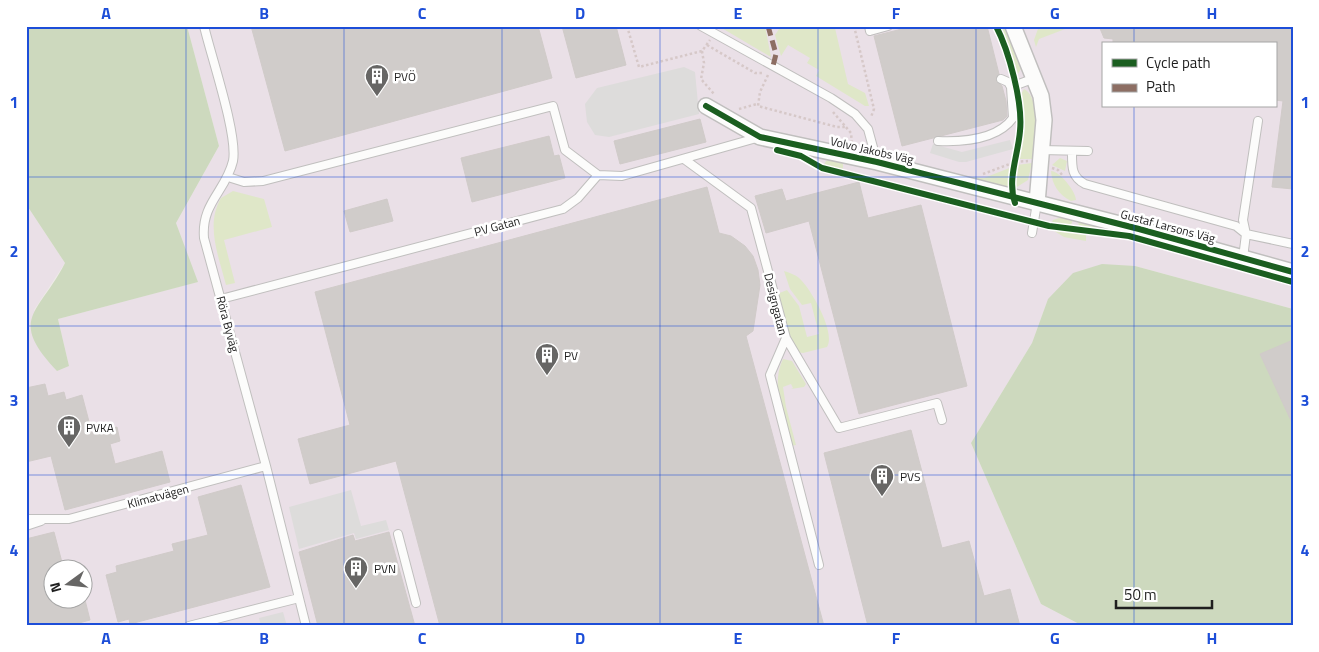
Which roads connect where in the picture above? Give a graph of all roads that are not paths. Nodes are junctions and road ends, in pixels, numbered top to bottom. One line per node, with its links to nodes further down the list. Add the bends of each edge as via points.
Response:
1 (204, 26): 19 (lane, Röra Byväg, via 232,137 233,161)
2 (701, 26): 17 (lane, Volvo Jakobs Väg, via 855,114 868,129)
3 (869, 26): 5 (lane, via 870,31)
4 (1013, 26): 6 (street)
5 (890, 28)
6 (1035, 78): 8 (lane); 15 (street, via 1044,120)
7 (1001, 79): 8 (lane)
8 (1011, 87): 12 (lane, via 1013,118 1007,127 964,142)
9 (712, 102): 11 (street, Volvo Jakobs Väg)
10 (1258, 121): 22 (lane, via 1243,220)
11 (760, 137): 16 (lane); 17 (street, Volvo Jakobs Väg)
12 (938, 141)
13 (1072, 151): 14 (lane); 15 (lane); 22 (lane, via 1073,174 1085,184 1236,226)
14 (1088, 151)
15 (1036, 156): 20 (street)
16 (684, 159): 18 (lane, via 622,176); 27 (lane, Designgatan, via 751,208)
17 (877, 162): 20 (street, Volvo Jakobs Väg)
18 (598, 175): 19 (lane, via 565,150 553,106 262,181 244,182); 26 (lane, PV Gatan, via 578,198 563,209)
19 (228, 177): 26 (lane, Röra Byväg, via 206,213 203,227)
20 (1037, 203): 21 (lane); 24 (street, Gustaf Larsons Väg)
21 (1032, 233)
22 (1246, 234): 23 (lane); 24 (lane)
23 (1293, 244)
24 (1243, 258): 25 (street, Gustaf Larsons Väg)
25 (1293, 272)
26 (221, 299): 29 (lane, Röra Byväg)
27 (786, 338): 28 (lane, via 839,428 936,403); 34 (lane, Designgatan, via 770,375)
28 (942, 420)
29 (266, 466): 31 (lane, Klimatvägen, via 69,519); 35 (lane, Röra Byväg)
30 (26, 519): 31 (lane, Klimatvägen)
31 (48, 519): 32 (lane, Klimatvägen)
32 (26, 526)
33 (398, 534): 36 (lane)
34 (819, 565)
35 (299, 598): 37 (lane); 38 (lane, Röra Byväg)
36 (416, 603)
37 (189, 626)
38 (306, 626)

